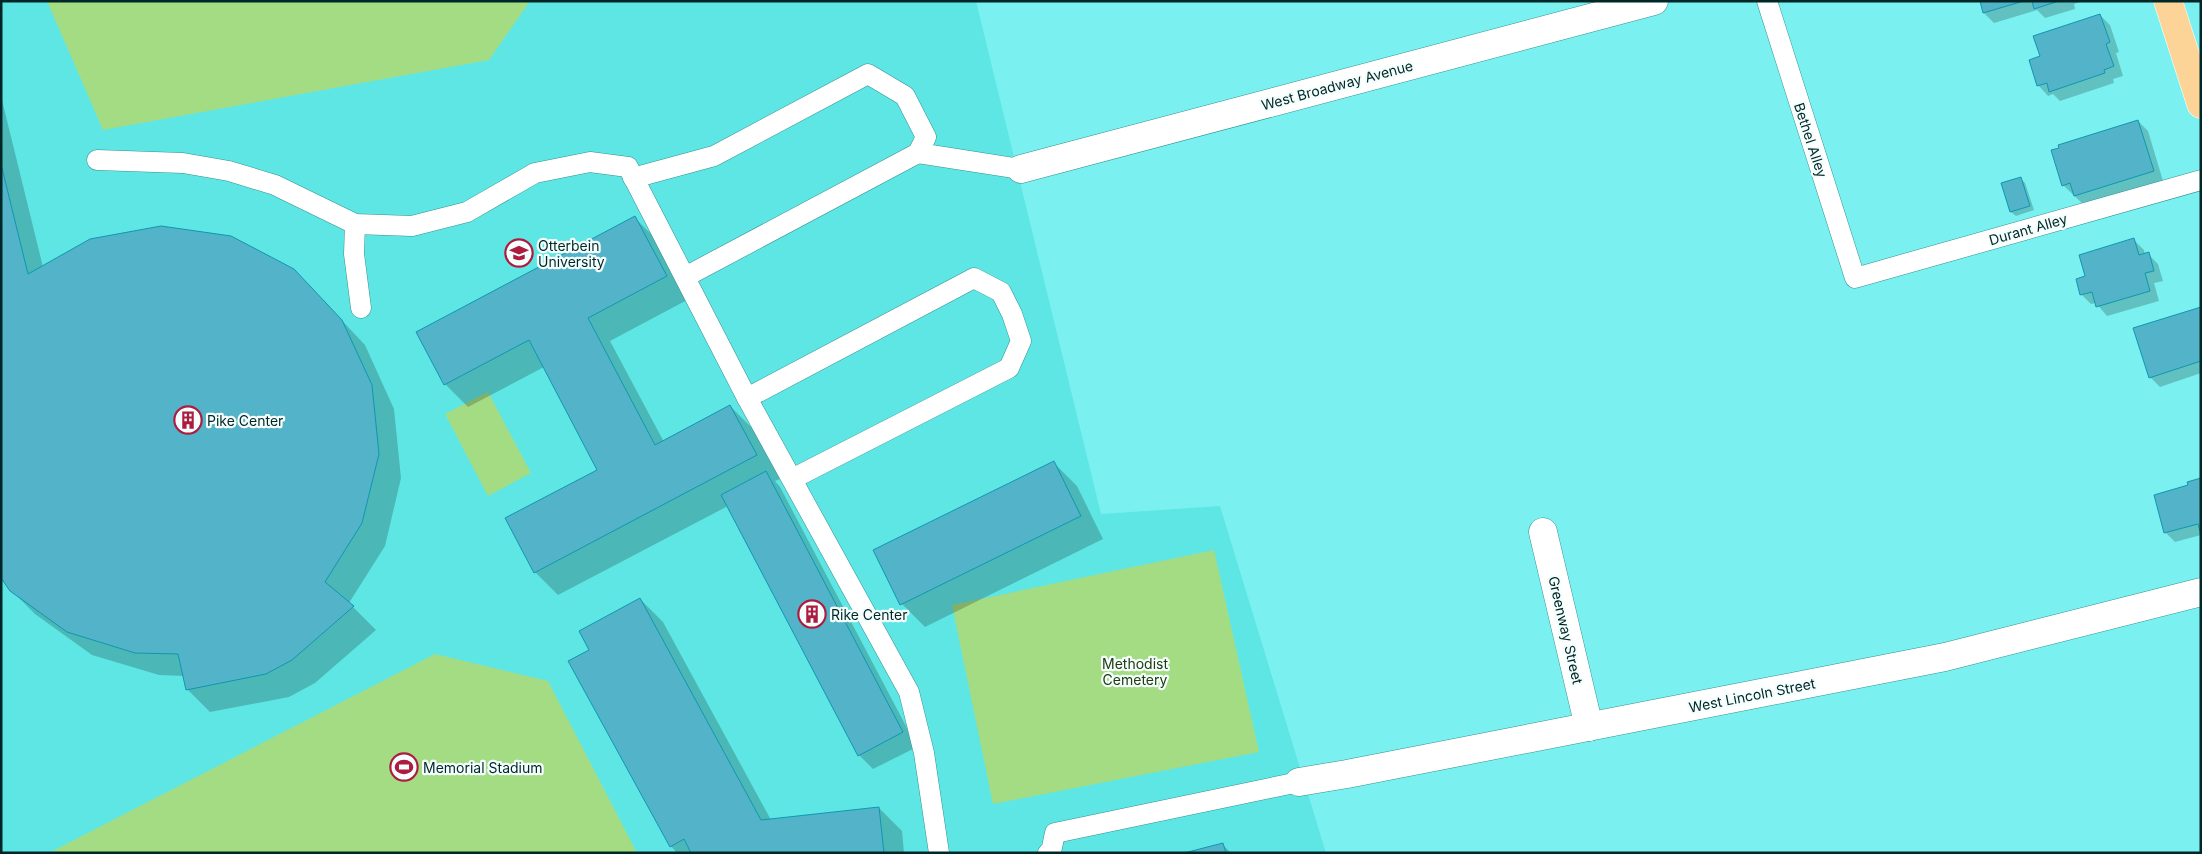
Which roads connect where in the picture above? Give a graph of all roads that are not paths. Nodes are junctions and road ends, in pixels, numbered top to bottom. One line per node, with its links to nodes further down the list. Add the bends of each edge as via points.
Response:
1 (1654, 1): 7 (street, West Broadway Avenue)
2 (1767, 1): 12 (lane, Bethel Alley)
3 (2168, 1): 4 (main road)
4 (2201, 104)
5 (918, 153): 7 (lane); 8 (lane, via 926,137 905,96 868,74 714,156); 11 (lane)
6 (97, 160): 10 (lane, via 183,164 229,171 275,185)
7 (1021, 169)
8 (633, 178): 10 (lane, via 628,167 590,162 535,173 467,212 412,226); 11 (lane)
9 (2201, 180): 12 (lane, Durant Alley)
10 (355, 224): 13 (lane, via 354,254)
11 (685, 277): 14 (lane)
12 (1855, 278)
13 (361, 308)
14 (747, 398): 15 (lane); 15 (lane, via 974,278 1001,292 1021,340 1009,368)
15 (792, 479): 20 (lane, via 909,692 924,753)
16 (1543, 532): 18 (street, Greenway Street)
17 (2201, 592): 18 (street, West Lincoln Street, via 1945,657)
18 (1588, 727): 19 (street, West Lincoln Street)
19 (1299, 782): 21 (lane, via 1055,833 1051,852)
20 (939, 853)
21 (1048, 853)

